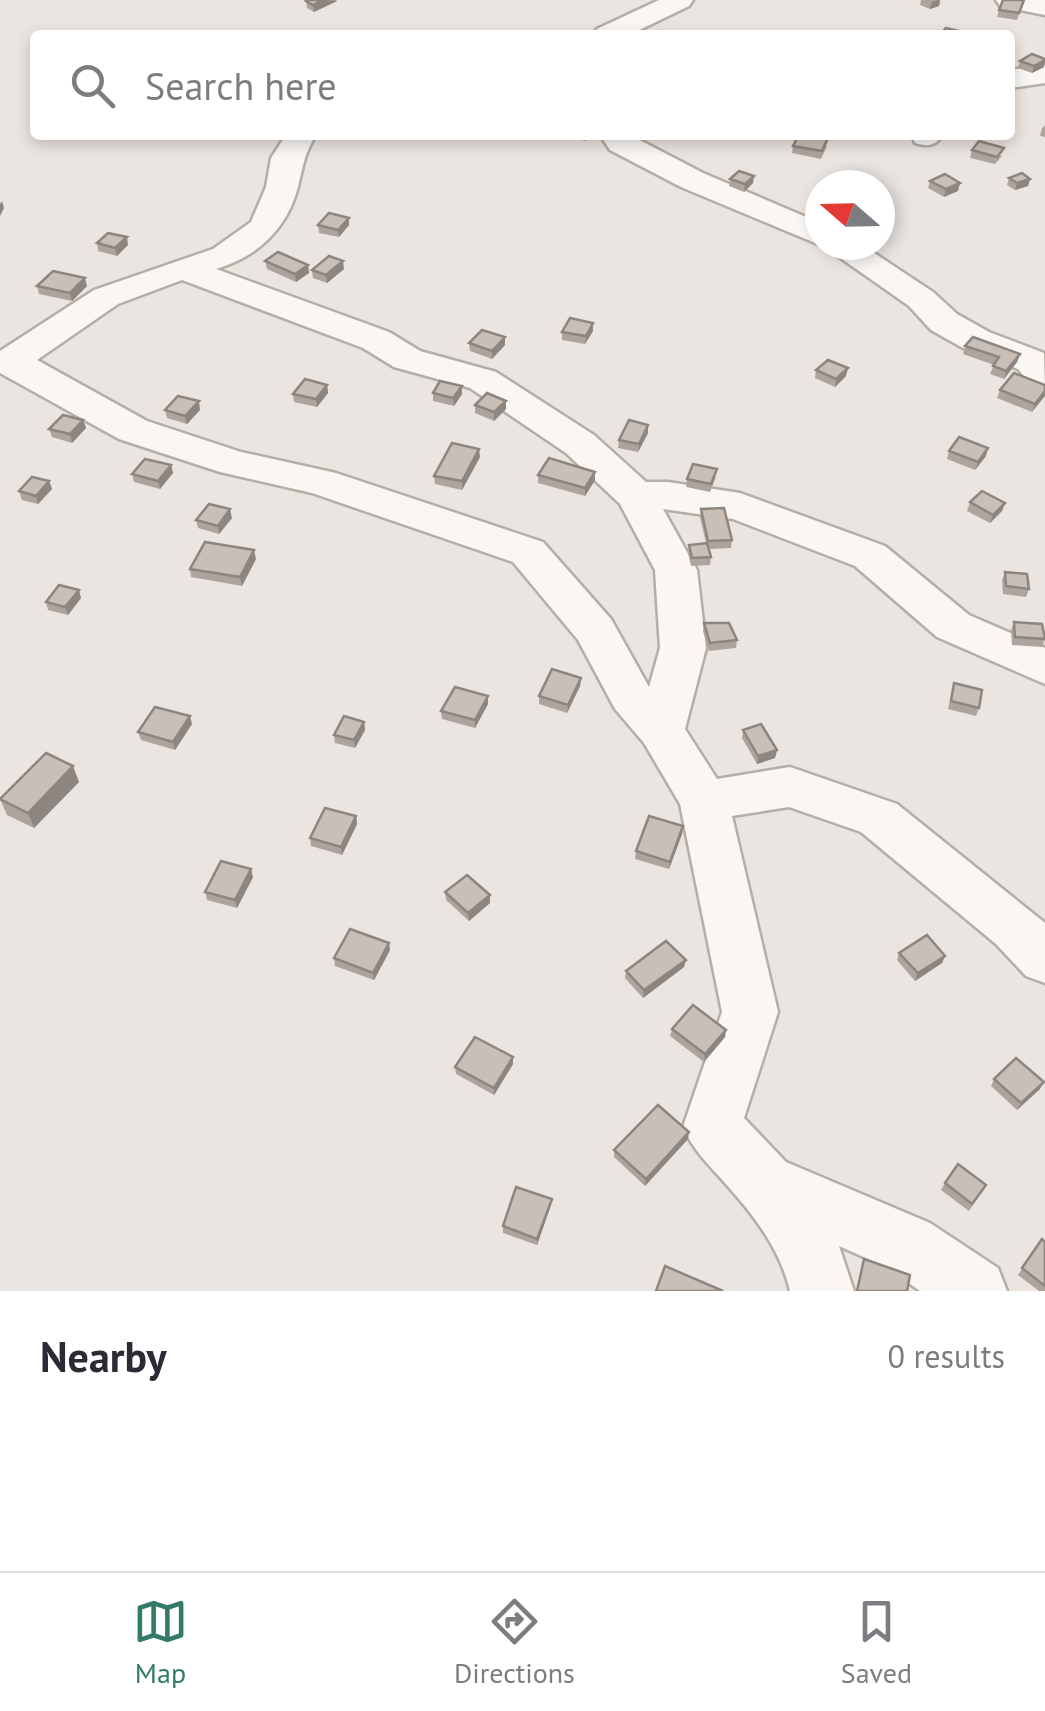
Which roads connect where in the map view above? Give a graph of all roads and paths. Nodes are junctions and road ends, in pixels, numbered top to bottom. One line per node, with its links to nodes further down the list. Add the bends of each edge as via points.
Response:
1 (680, 0): 4 (street)
2 (1009, 0): 3 (street)
3 (1045, 8)
4 (617, 30)
5 (1045, 74): 6 (street)
6 (1015, 78)
7 (298, 140): 11 (street, via 265,227 226,256)
8 (618, 140): 9 (street)
9 (805, 229)
10 (862, 260): 13 (street, via 944,322 1031,361)
11 (182, 268): 12 (street, via 106,297); 14 (street, via 376,340 407,360 483,380 580,444)
12 (5, 362): 16 (street, via 133,430 234,463 322,482 528,552 595,630 632,697)
13 (1045, 378)
14 (636, 496): 15 (street, via 740,507 870,556 953,626); 16 (street, via 676,570 683,648)
15 (1045, 667)
16 (661, 730): 17 (street)
17 (704, 801): 18 (street, via 790,787 879,818); 19 (street, via 750,1012 712,1127)
18 (1045, 959)
19 (769, 1185): 20 (street, via 819,1269); 21 (street, via 908,1246)
20 (822, 1291)
21 (976, 1291)

